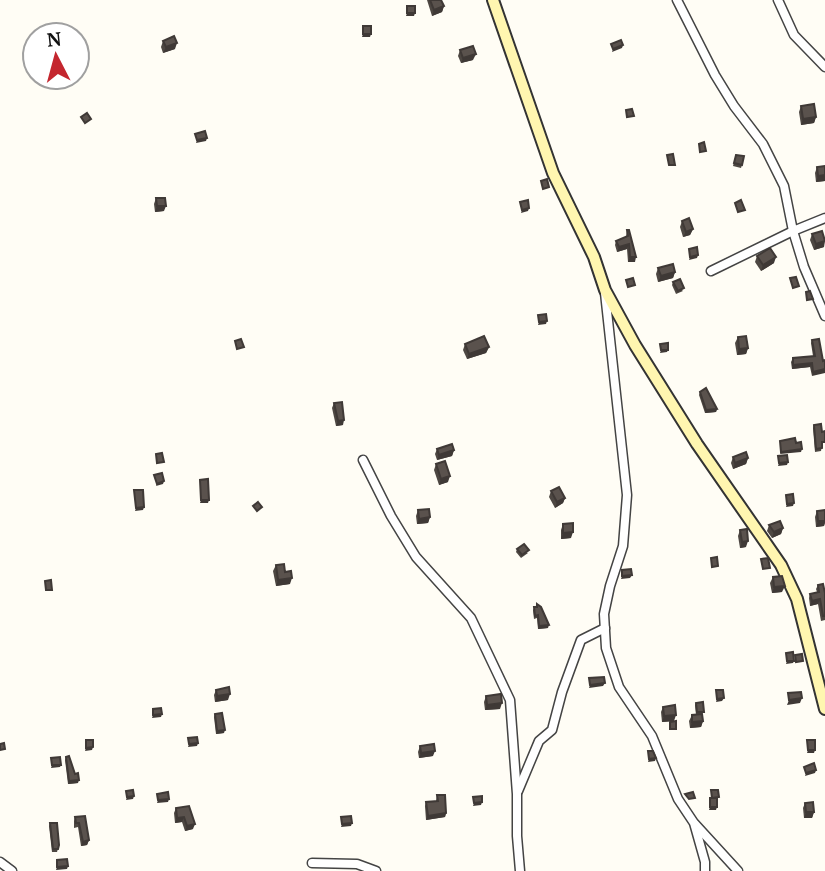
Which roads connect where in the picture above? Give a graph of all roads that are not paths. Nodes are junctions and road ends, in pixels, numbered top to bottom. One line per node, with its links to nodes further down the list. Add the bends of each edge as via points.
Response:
1 (493, 0): 8 (street, via 553,173 586,239)
2 (677, 0): 6 (street, via 734,106 763,144 784,186)
3 (778, 0): 4 (street, via 794,36)
4 (825, 67)
5 (825, 218): 6 (street)
6 (793, 231): 7 (street); 9 (street)
7 (711, 271)
8 (604, 290): 11 (street, via 627,495 623,546 608,595); 12 (street, via 697,444 781,565 797,599)
9 (825, 316)
10 (363, 460): 13 (street, via 416,557 471,618 510,700)
11 (605, 628): 13 (street, via 581,640 552,730 539,741); 14 (street, via 606,648 620,687 652,736 678,799)
12 (825, 709)
13 (517, 794): 17 (street)
14 (694, 823): 18 (street); 19 (street)
15 (313, 863): 16 (street, via 357,864)
16 (376, 871)
17 (520, 871)
18 (705, 871)
19 (738, 871)

